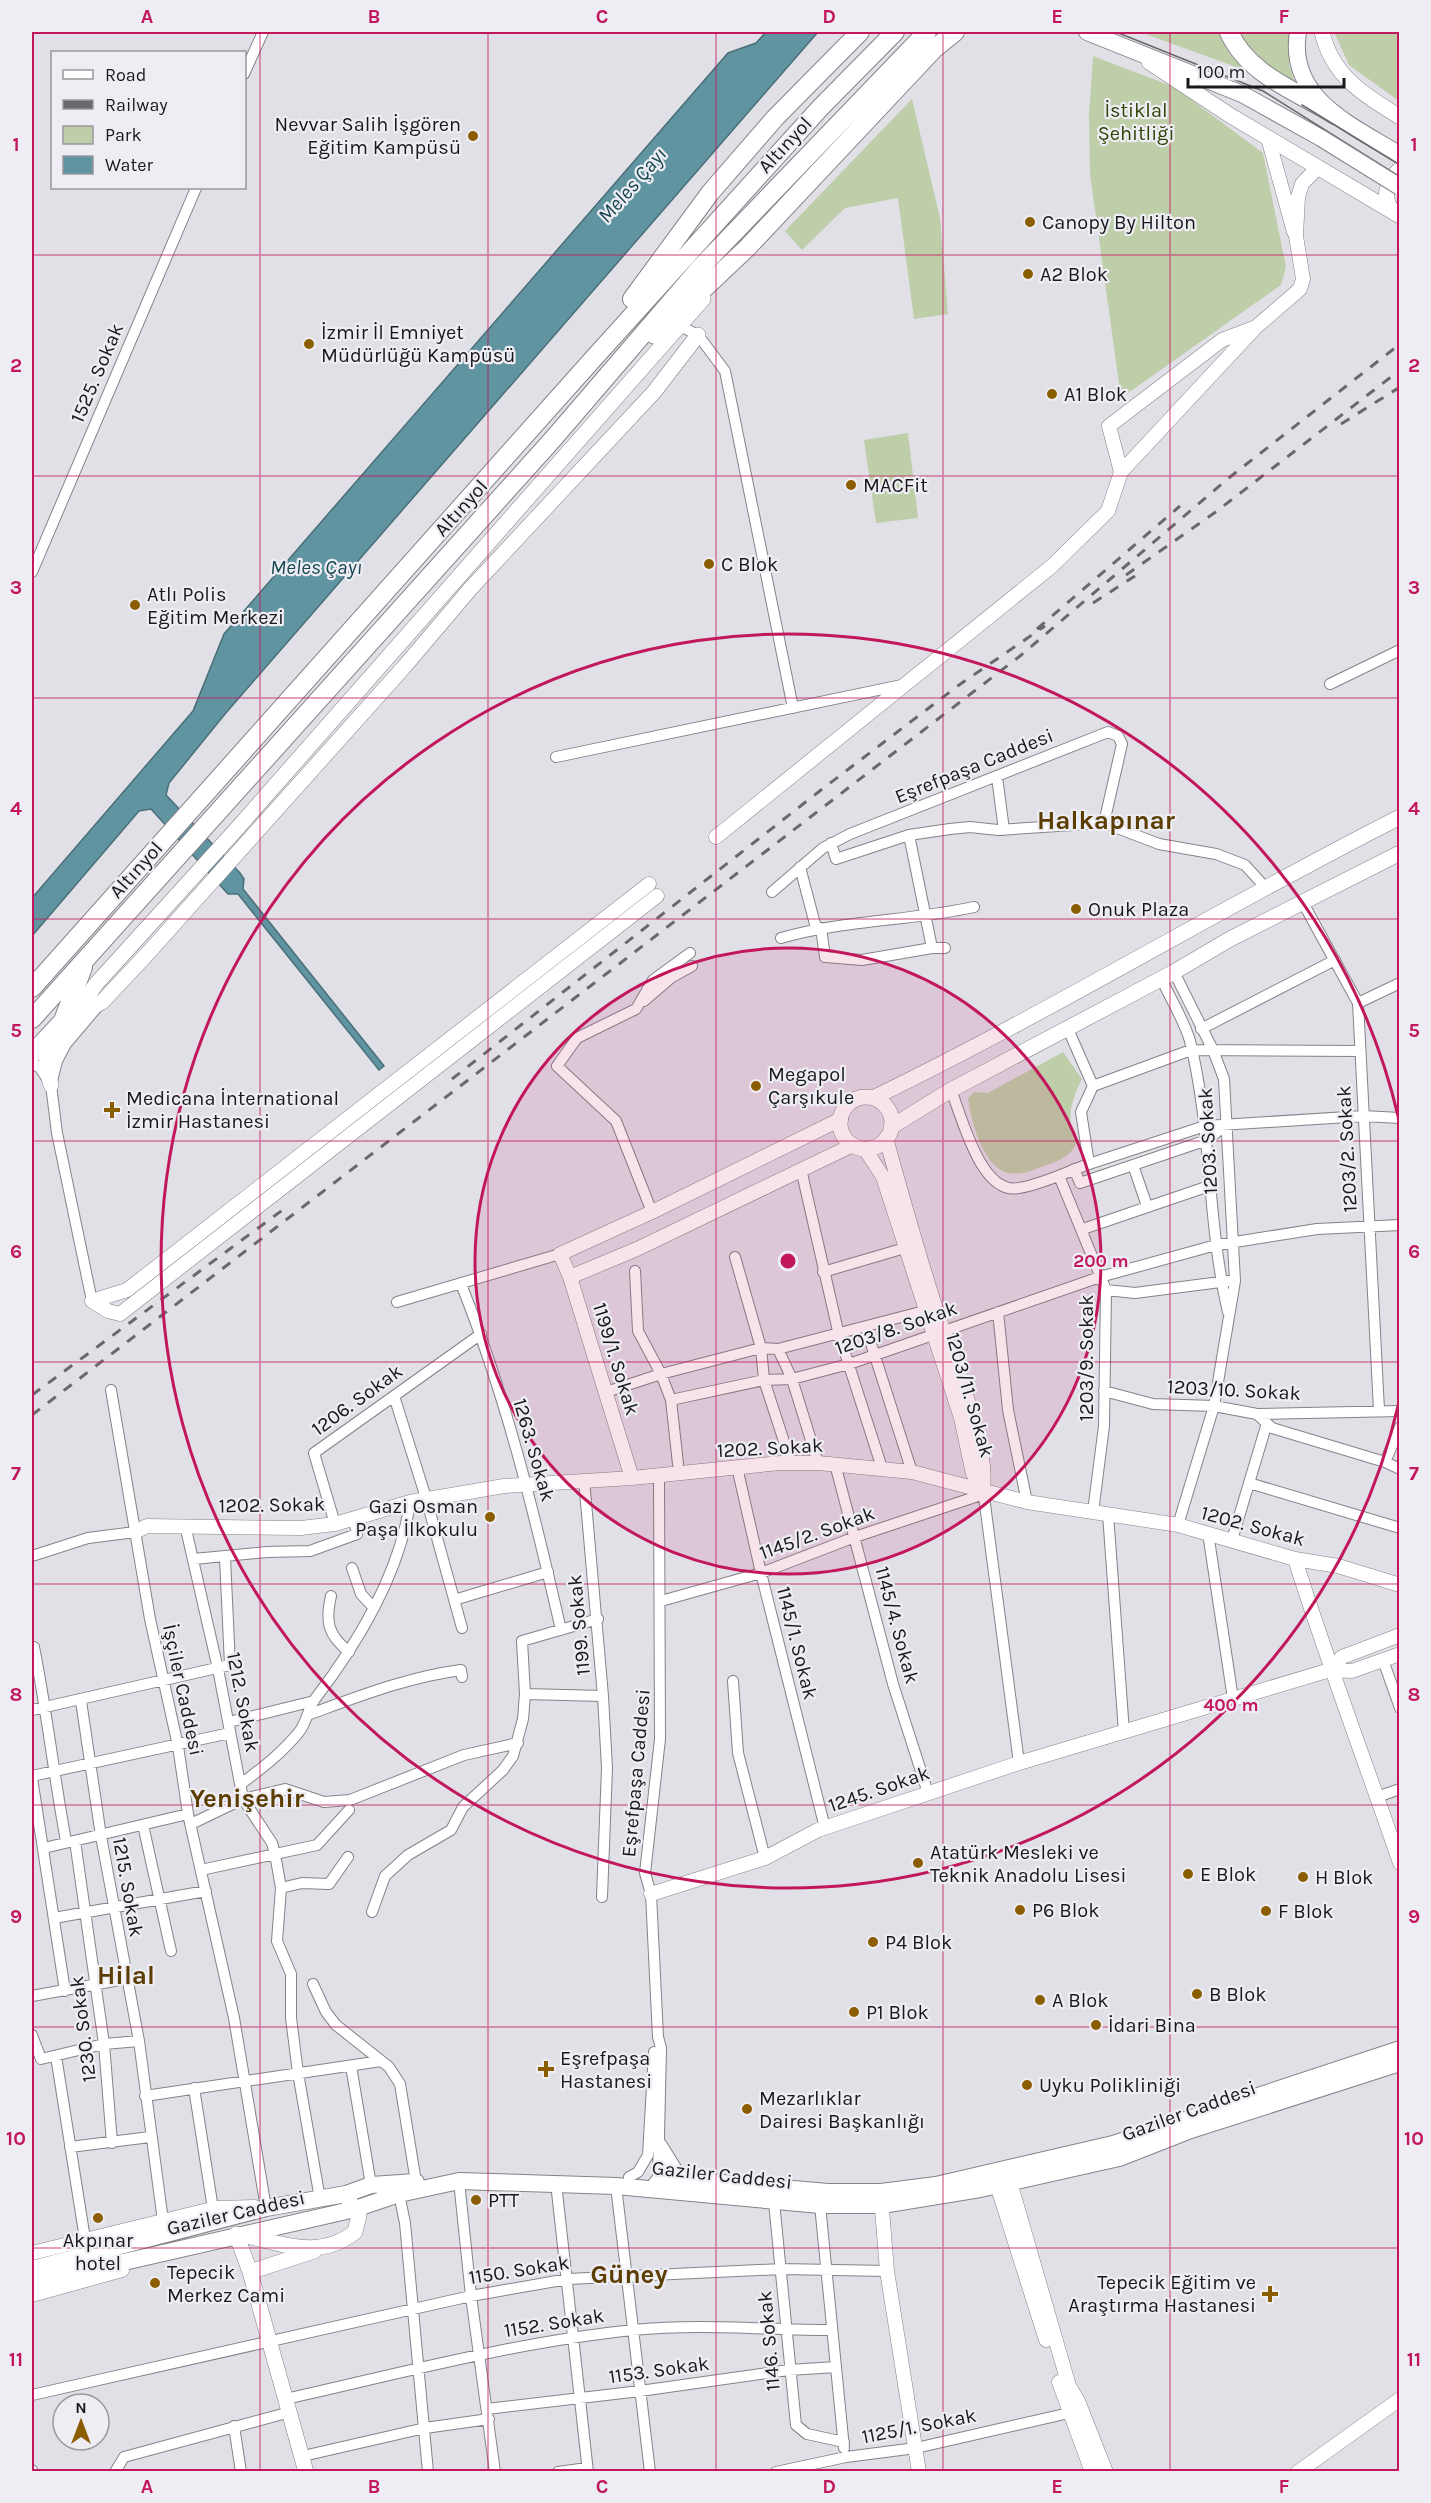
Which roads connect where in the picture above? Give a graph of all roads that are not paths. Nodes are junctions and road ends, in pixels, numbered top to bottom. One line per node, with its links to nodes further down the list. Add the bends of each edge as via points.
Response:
1 (263, 32): 11 (street)
2 (860, 32): 26 (highway, via 775,118 710,193 608,328)
3 (895, 32): 26 (highway, Altınyol, via 820,108)
4 (927, 32): 27 (highway, Altınyol, via 699,268)
5 (955, 32): 22 (highway, via 934,49)
6 (1087, 32): 10 (main road)
7 (1229, 32): 12 (highway, via 1239,52 1255,68)
8 (1298, 32): 12 (main road, via 1297,54 1305,84)
9 (1322, 32): 13 (main road, via 1333,62 1347,81)
10 (1137, 53): 14 (main road); 18 (main road, bridge, via 1242,94)
11 (246, 70)
12 (1335, 115): 15 (main road)
13 (1400, 117)
14 (1268, 138): 16 (main road); 21 (street)
15 (1400, 155)
16 (1318, 167): 20 (main road); 21 (street, via 1302,184)
17 (1400, 168): 20 (main road, via 1390,180 1386,196 1388,205)
18 (1400, 187)
19 (196, 189): 29 (street, 1525. Sokak)
20 (1398, 215)
21 (1296, 236): 24 (street, via 1303,271 1300,289)
22 (748, 247): 23 (main road); 27 (highway)
23 (680, 326): 25 (street); 65 (main road)
24 (1256, 327): 28 (street); 28 (street, via 1222,340 1109,426)
25 (698, 335): 33 (street, via 726,371); 62 (main road, via 654,392 471,588)
26 (593, 359): 61 (highway, Altınyol)
27 (586, 401): 56 (highway, Altınyol)
28 (1121, 472): 32 (street, via 1108,512 1060,558)
29 (32, 572)
30 (1400, 650): 31 (street)
31 (1330, 684)
32 (902, 685): 33 (street); 40 (street)
33 (793, 708): 34 (street)
34 (556, 758)
35 (997, 777): 37 (street, Eşrefpaşa Caddesi, via 1105,732 1115,734 1122,748); 38 (street); 41 (street, Eşrefpaşa Caddesi)
36 (1400, 817): 45 (main road)
37 (1104, 822): 38 (street); 45 (street, via 1159,844 1216,854 1245,865)
38 (1004, 830): 39 (street, via 970,827)
39 (909, 835): 41 (street, via 836,859); 50 (street)
40 (716, 837)
41 (831, 843): 43 (street, Eşrefpaşa Caddesi)
42 (1400, 853): 48 (main road)
43 (800, 867): 46 (street, Eşrefpaşa Caddesi); 51 (street)
44 (650, 884): 110 (street, via 127,1290)
45 (1265, 887): 77 (main road, via 1067,998)
46 (772, 892)
47 (657, 896): 110 (street, via 120,1314)
48 (1302, 901): 57 (street, 1203/2. Sokak); 59 (main road)
49 (974, 907): 50 (street)
50 (927, 917): 51 (street); 53 (street)
51 (818, 928): 52 (street); 53 (street, via 825,957 862,960)
52 (781, 938)
53 (932, 948): 54 (street)
54 (945, 948)
55 (690, 953): 64 (street, via 653,980)
56 (87, 957): 65 (highway); 66 (highway, Altınyol)
57 (1335, 960): 63 (street, 1203/2. Sokak); 68 (street)
58 (692, 966): 64 (street, via 672,977)
59 (1167, 975): 67 (main road); 68 (street, 1203. Sokak); 69 (street, 1203. Sokak)
60 (1400, 983): 63 (street)
61 (32, 988)
62 (102, 1002): 65 (main road); 74 (street, via 66,1044)
63 (1358, 1003): 71 (street, 1203/2. Sokak)
64 (636, 1009): 93 (street, via 577,1038 557,1066 616,1121)
65 (69, 1018): 72 (highway); 74 (main road, via 47,1056)
66 (32, 1019)
67 (1067, 1027): 75 (street); 76 (main road)
68 (1201, 1029): 70 (street, 1203. Sokak)
69 (1191, 1050): 70 (street); 75 (street); 82 (street, 1203. Sokak)
70 (1213, 1050): 71 (street); 81 (street, 1203. Sokak, via 1224,1079)
71 (1360, 1051): 78 (street, 1203/2. Sokak)
72 (32, 1054)
73 (32, 1063): 74 (street)
74 (51, 1085): 110 (street)
75 (1093, 1086): 86 (street, via 1081,1112)
76 (951, 1090): 83 (main road); 90 (street, via 983,1170 993,1179 1012,1189)
77 (873, 1098): 80 (main road, via 855,1100 845,1107); 83 (main road, via 888,1109)
78 (1363, 1116): 79 (street); 81 (street); 95 (street, 1203/2. Sokak)
79 (1400, 1118)
80 (841, 1119): 85 (main road, via 842,1131); 93 (street)
81 (1227, 1124): 82 (street); 84 (street); 97 (street, 1203. Sokak)
82 (1205, 1126): 84 (street, 1203. Sokak); 86 (street)
83 (889, 1133): 85 (main road, via 877,1146); 112 (street)
84 (1207, 1140): 87 (street); 91 (street, 1203. Sokak)
85 (859, 1147): 88 (street); 99 (street, via 883,1177)
86 (1089, 1164): 89 (street)
87 (1133, 1165): 89 (street, via 1080,1183); 92 (street)
88 (801, 1169): 103 (street); 105 (street, via 637,1249)
89 (1074, 1169): 90 (street)
90 (1059, 1176): 96 (street, 1203/9. Sokak)
91 (1212, 1185): 92 (street); 98 (street, 1203. Sokak)
92 (1147, 1206): 96 (street)
93 (652, 1212): 100 (street)
94 (1400, 1225): 95 (street, 1203/8. Sokak)
95 (1369, 1227): 97 (street, 1203/8. Sokak, via 1317,1229); 132 (street, 1203/2. Sokak)
96 (1083, 1229): 104 (street, 1203/9. Sokak)
97 (1232, 1242): 98 (street, 1203/8. Sokak); 106 (street, 1203. Sokak)
98 (1216, 1245): 104 (street, 1203/8. Sokak); 107 (street, 1203. Sokak)
99 (904, 1248): 103 (street); 112 (street)
100 (560, 1254): 105 (street, 1199/1. Sokak); 108 (street)
101 (735, 1257): 119 (street)
102 (635, 1271): 123 (street, via 638,1331)
103 (823, 1272): 116 (street)
104 (1100, 1276): 109 (street, 1203/9. Sokak); 113 (street, 1203/8. Sokak)
105 (570, 1277): 127 (street, 1199/1. Sokak)
106 (1235, 1281): 107 (street); 114 (street, 1203. Sokak)
107 (1221, 1282): 109 (street, via 1135,1293); 114 (street, 1203. Sokak)
108 (461, 1284): 111 (street); 118 (street, 1263. Sokak)
109 (1106, 1290): 128 (street, 1203/9. Sokak)
110 (92, 1301)
111 (397, 1302)
112 (930, 1309): 115 (street); 117 (street, 1203/11. Sokak)
113 (998, 1312): 117 (street, 1203/8. Sokak); 154 (street, via 1008,1410)
114 (1230, 1318): 131 (street, 1203. Sokak)
115 (866, 1328): 116 (street); 121 (street)
116 (838, 1331): 120 (street); 122 (street)
117 (938, 1333): 121 (street, 1203/8. Sokak); 151 (street, 1203/11. Sokak, via 972,1417 984,1472)
118 (481, 1334): 129 (street, 1206. Sokak); 150 (street, 1263. Sokak)
119 (761, 1348): 120 (street); 123 (street); 125 (street)
120 (778, 1349): 124 (street)
121 (874, 1356): 122 (street, 1203/8. Sokak); 145 (street)
122 (849, 1364): 124 (street, 1203/8. Sokak); 143 (street)
123 (661, 1374): 127 (street); 130 (street)
124 (792, 1379): 125 (street, 1203/8. Sokak); 139 (street)
125 (765, 1380): 130 (street, 1203/8. Sokak); 138 (street)
126 (111, 1390): 162 (street, İşçiler Caddesi)
127 (606, 1392): 147 (street, 1199/1. Sokak)
128 (1104, 1392): 131 (street, 1203/10. Sokak, via 1153,1404); 155 (street, 1203/9. Sokak)
129 (393, 1396): 152 (street); 158 (street, 1206. Sokak, via 314,1453)
130 (671, 1400): 140 (street)
131 (1214, 1406): 134 (street, 1203/10. Sokak); 160 (street, 1203. Sokak)
132 (1378, 1410): 133 (street, 1203/10. Sokak); 134 (street, 1203/10. Sokak)
133 (1400, 1411)
134 (1257, 1414): 135 (street)
135 (1267, 1423): 137 (street, via 1272,1428); 149 (street)
136 (1400, 1426): 137 (street)
137 (1385, 1462): 144 (street)
138 (791, 1463): 139 (street, 1202. Sokak); 142 (street, 1202. Sokak)
139 (818, 1463): 141 (street, 1202. Sokak)
140 (678, 1464)
141 (834, 1464): 143 (street, 1202. Sokak); 164 (street, 1145/4. Sokak)
142 (737, 1467): 146 (street, 1202. Sokak); 172 (street, 1145/1. Sokak)
143 (882, 1468): 145 (street, 1202. Sokak)
144 (1400, 1469)
145 (912, 1472): 151 (street, 1202. Sokak)
146 (659, 1476): 147 (street, 1202. Sokak); 176 (street, Eşrefpaşa Caddesi)
147 (632, 1478): 148 (street, 1202. Sokak)
148 (584, 1480): 150 (street, 1202. Sokak); 178 (street, 1199. Sokak)
149 (1249, 1483): 161 (street); 165 (street)
150 (528, 1484): 152 (street, 1202. Sokak); 171 (street, 1263. Sokak)
151 (983, 1490): 154 (street, 1202. Sokak); 164 (street, 1145/2. Sokak); 205 (street)
152 (426, 1498): 153 (street, 1202. Sokak); 175 (street)
153 (410, 1502): 157 (street, 1202. Sokak); 177 (street, via 397,1556)
154 (1027, 1502): 155 (street, 1202. Sokak)
155 (1094, 1512): 156 (street, 1202. Sokak)
156 (1108, 1514): 160 (street, 1202. Sokak); 201 (street)
157 (353, 1517): 158 (street, 1202. Sokak); 167 (street, via 357,1534 329,1546)
158 (335, 1524): 159 (street, 1202. Sokak, via 301,1528)
159 (185, 1525): 162 (street, 1202. Sokak, via 147,1526); 168 (street, 1212. Sokak)
160 (1178, 1525): 163 (street, 1202. Sokak)
161 (1400, 1528)
162 (135, 1532): 166 (street, via 88,1538); 190 (street, İşçiler Caddesi)
163 (1208, 1533): 165 (street, 1202. Sokak); 193 (street)
164 (855, 1537): 172 (street, 1145/2. Sokak); 210 (street, 1145/4. Sokak, via 893,1684)
165 (1232, 1540): 169 (street, 1202. Sokak)
166 (32, 1556)
167 (225, 1558): 168 (street); 186 (street, via 230,1665)
168 (194, 1559): 186 (street, 1212. Sokak)
169 (1295, 1559): 173 (street, 1202. Sokak, via 1338,1566); 187 (street)
170 (352, 1568): 177 (street, via 361,1594)
171 (548, 1572): 175 (street); 180 (street, 1263. Sokak)
172 (760, 1573): 176 (street, 1145/2. Sokak); 217 (street, 1145/1. Sokak)
173 (1400, 1585)
174 (331, 1596): 183 (street, via 326,1618 337,1642)
175 (454, 1600): 179 (street)
176 (662, 1600): 228 (street, Eşrefpaşa Caddesi, via 660,1739 645,1873)
177 (373, 1607): 183 (street)
178 (598, 1619): 180 (street); 192 (street, 1199. Sokak)
179 (462, 1628)
180 (561, 1630): 191 (street, via 522,1641)
181 (1400, 1635): 187 (street, via 1342,1657)
182 (32, 1648): 196 (street, 1230. Sokak)
183 (350, 1652): 195 (street)
184 (1400, 1654): 185 (street)
185 (1383, 1660): 187 (street, via 1352,1671); 197 (street)
186 (218, 1669): 190 (street); 200 (street, 1212. Sokak)
187 (1330, 1670): 193 (street, 1245. Sokak); 211 (street)
188 (462, 1677): 199 (street, via 461,1670 439,1673 378,1688)
189 (733, 1681): 223 (street, via 738,1753)
190 (164, 1682): 194 (street); 203 (street, İşçiler Caddesi)
191 (525, 1694): 192 (street, 1199. Sokak); 202 (street)
192 (603, 1696): 229 (street, via 608,1768)
193 (1233, 1700): 201 (street, 1245. Sokak)
194 (81, 1701): 196 (street); 204 (street, 1215. Sokak)
195 (314, 1701): 199 (street); 200 (street)
196 (46, 1707): 198 (street); 206 (street, 1230. Sokak)
197 (1400, 1708)
198 (32, 1710)
199 (310, 1714): 208 (street, via 274,1760)
200 (229, 1728): 203 (street); 208 (street, 1212. Sokak)
201 (1124, 1732): 205 (street, 1245. Sokak)
202 (518, 1743): 212 (street, via 464,1755 350,1800 324,1802 285,1789); 233 (street, via 503,1770 463,1807 451,1830 408,1855 385,1876)
203 (178, 1746): 204 (street); 215 (street, İşçiler Caddesi)
204 (90, 1762): 206 (street); 218 (street, 1215. Sokak)
205 (1019, 1762): 210 (street, 1245. Sokak)
206 (53, 1771): 207 (street); 219 (street, 1230. Sokak)
207 (32, 1777): 214 (street)
208 (241, 1784): 212 (street, 1212. Sokak)
209 (1400, 1789): 211 (street)
210 (928, 1793): 217 (street, 1245. Sokak)
211 (1377, 1797): 224 (street)
212 (243, 1799): 215 (street); 221 (street, 1212. Sokak)
213 (349, 1809): 221 (street, via 317,1845)
214 (35, 1818): 220 (street)
215 (190, 1819): 216 (street); 225 (street, İşçiler Caddesi)
216 (143, 1825): 218 (street); 230 (street)
217 (825, 1828): 223 (street, 1245. Sokak)
218 (101, 1836): 219 (street); 231 (street, 1215. Sokak)
219 (71, 1841): 220 (street); 232 (street, 1230. Sokak)
220 (44, 1848): 234 (street)
221 (275, 1854): 225 (street); 226 (street, 1212. Sokak)
222 (348, 1857): 226 (street, via 329,1884 302,1883)
223 (765, 1858): 228 (street, 1245. Sokak)
224 (1399, 1858)
225 (201, 1870): 227 (street, İşçiler Caddesi)
226 (281, 1888): 250 (street, 1212. Sokak, via 277,1941 291,1974 291,2018)
227 (206, 1891): 230 (street); 251 (street, İşçiler Caddesi, via 234,2018)
228 (651, 1894): 242 (street, Eşrefpaşa Caddesi)
229 (602, 1897)
230 (159, 1899): 231 (street); 235 (street)
231 (113, 1907): 232 (street); 236 (street, 1215. Sokak)
232 (86, 1912): 234 (street); 238 (street, 1230. Sokak)
233 (372, 1912)
234 (54, 1918): 239 (street)
235 (171, 1951)
236 (125, 1979): 238 (street); 243 (street, 1215. Sokak)
237 (313, 1984): 247 (street, via 336,2025)
238 (96, 1986): 239 (street); 244 (street, 1230. Sokak)
239 (65, 1990): 240 (street)
240 (32, 1996)
241 (32, 2035): 246 (street, via 41,2059)
242 (658, 2037): 256 (street, Eşrefpaşa Caddesi); 262 (street, Eşrefpaşa Caddesi, via 648,2155 638,2172)
243 (139, 2041): 244 (street); 253 (street, 1215. Sokak)
244 (104, 2044): 246 (street); 255 (street, 1230. Sokak)
245 (1400, 2049): 258 (main road, Gaziler Caddesi)
246 (56, 2056): 257 (street)
247 (381, 2061): 249 (street); 261 (street, via 400,2084)
248 (1400, 2063): 258 (main road, Gaziler Caddesi, via 1188,2131 1119,2158)
249 (351, 2066): 250 (street); 265 (street)
250 (298, 2073): 251 (street); 269 (street, 1212. Sokak)
251 (243, 2080): 252 (street); 272 (street, İşçiler Caddesi)
252 (194, 2088): 253 (street); 273 (street)
253 (145, 2096): 254 (street, 1215. Sokak)
254 (150, 2137): 255 (street); 275 (street, 1215. Sokak)
255 (112, 2142): 257 (street)
256 (659, 2146): 259 (main road); 264 (street, Eşrefpaşa Caddesi)
257 (70, 2147): 277 (street)
258 (1000, 2179): 268 (main road, Gaziler Caddesi); 305 (street); 325 (street, via 1069,2386)
259 (680, 2180): 264 (main road, Gaziler Caddesi); 268 (main road, Gaziler Caddesi)
260 (459, 2181): 263 (main road, Gaziler Caddesi); 267 (main road, Gaziler Caddesi); 289 (street)
261 (416, 2182): 262 (main road, Gaziler Caddesi, via 463,2171); 265 (main road, Gaziler Caddesi)
262 (623, 2182): 263 (main road, Gaziler Caddesi); 264 (main road, Gaziler Caddesi); 285 (street)
263 (556, 2183): 286 (street)
264 (653, 2183): 270 (main road, Gaziler Caddesi)
265 (371, 2186): 266 (main road, Gaziler Caddesi)
266 (345, 2194): 269 (main road, Gaziler Caddesi); 274 (main road)
267 (399, 2194): 274 (main road, Gaziler Caddesi); 290 (street)
268 (881, 2198): 271 (main road, Gaziler Caddesi); 283 (street)
269 (320, 2199): 272 (main road, Gaziler Caddesi)
270 (774, 2202): 271 (main road, Gaziler Caddesi); 281 (street, 1146. Sokak)
271 (820, 2205): 282 (street)
272 (266, 2208): 273 (street); 280 (main road, Gaziler Caddesi)
273 (213, 2209): 275 (street)
274 (355, 2209): 276 (main road, Gaziler Caddesi); 278 (main road, via 359,2223 355,2232)
275 (163, 2221): 277 (street)
276 (236, 2234): 278 (main road); 284 (main road); 287 (main road, Gaziler Caddesi); 288 (street, via 224,2242)
277 (85, 2239): 279 (street)
278 (318, 2250): 284 (main road)
279 (32, 2253)
280 (32, 2269)
281 (781, 2269): 282 (street, 1150. Sokak); 285 (street, 1150. Sokak); 292 (street, 1146. Sokak)
282 (826, 2269): 283 (street, 1150. Sokak); 293 (street)
283 (887, 2271): 310 (street)
284 (250, 2272): 295 (main road)
285 (627, 2274): 286 (street, 1150. Sokak); 291 (street)
286 (568, 2279): 289 (street, 1150. Sokak); 294 (street)
287 (32, 2283)
288 (32, 2295)
289 (471, 2296): 290 (street, 1150. Sokak); 296 (street)
290 (412, 2309): 295 (street, 1150. Sokak); 298 (street)
291 (634, 2330): 292 (street, 1152. Sokak, via 709,2325); 294 (street, 1152. Sokak); 300 (street)
292 (785, 2330): 293 (street, 1152. Sokak); 299 (street, 1146. Sokak)
293 (832, 2330): 297 (street)
294 (571, 2338): 296 (street, 1152. Sokak); 302 (street)
295 (270, 2342): 301 (street, 1150. Sokak); 304 (main road)
296 (480, 2354): 298 (street, 1152. Sokak); 306 (street)
297 (836, 2367): 299 (street, 1153. Sokak); 309 (street)
298 (419, 2369): 304 (street, 1152. Sokak); 308 (street)
299 (789, 2370): 300 (street, 1153. Sokak); 309 (street, 1146. Sokak, via 796,2425 807,2434)
300 (640, 2391): 302 (street, 1153. Sokak); 321 (street)
301 (32, 2395)
302 (580, 2399): 306 (street, 1153. Sokak); 313 (street)
303 (1400, 2399): 326 (street)
304 (288, 2406): 307 (street, 1152. Sokak); 311 (main road)
305 (1069, 2413): 310 (street, 1125/1. Sokak); 324 (street)
306 (488, 2414): 308 (street, 1153. Sokak); 319 (street)
307 (234, 2426): 315 (street, 1152. Sokak, via 124,2457); 316 (street)
308 (424, 2428): 311 (street, 1153. Sokak); 318 (street)
309 (844, 2442): 312 (street)
310 (916, 2448): 312 (street, 1125/1. Sokak); 323 (street)
311 (303, 2456): 317 (main road)
312 (846, 2457): 314 (street, 1125/1. Sokak)
313 (588, 2470): 320 (street)
314 (796, 2470): 322 (street, 1125/1. Sokak)
315 (116, 2472)
316 (242, 2472)
317 (306, 2472)
318 (428, 2472)
319 (495, 2472)
320 (558, 2472)
321 (650, 2472)
322 (776, 2472)
323 (919, 2472)
324 (1092, 2472)
325 (1106, 2472)
326 (1298, 2472)

